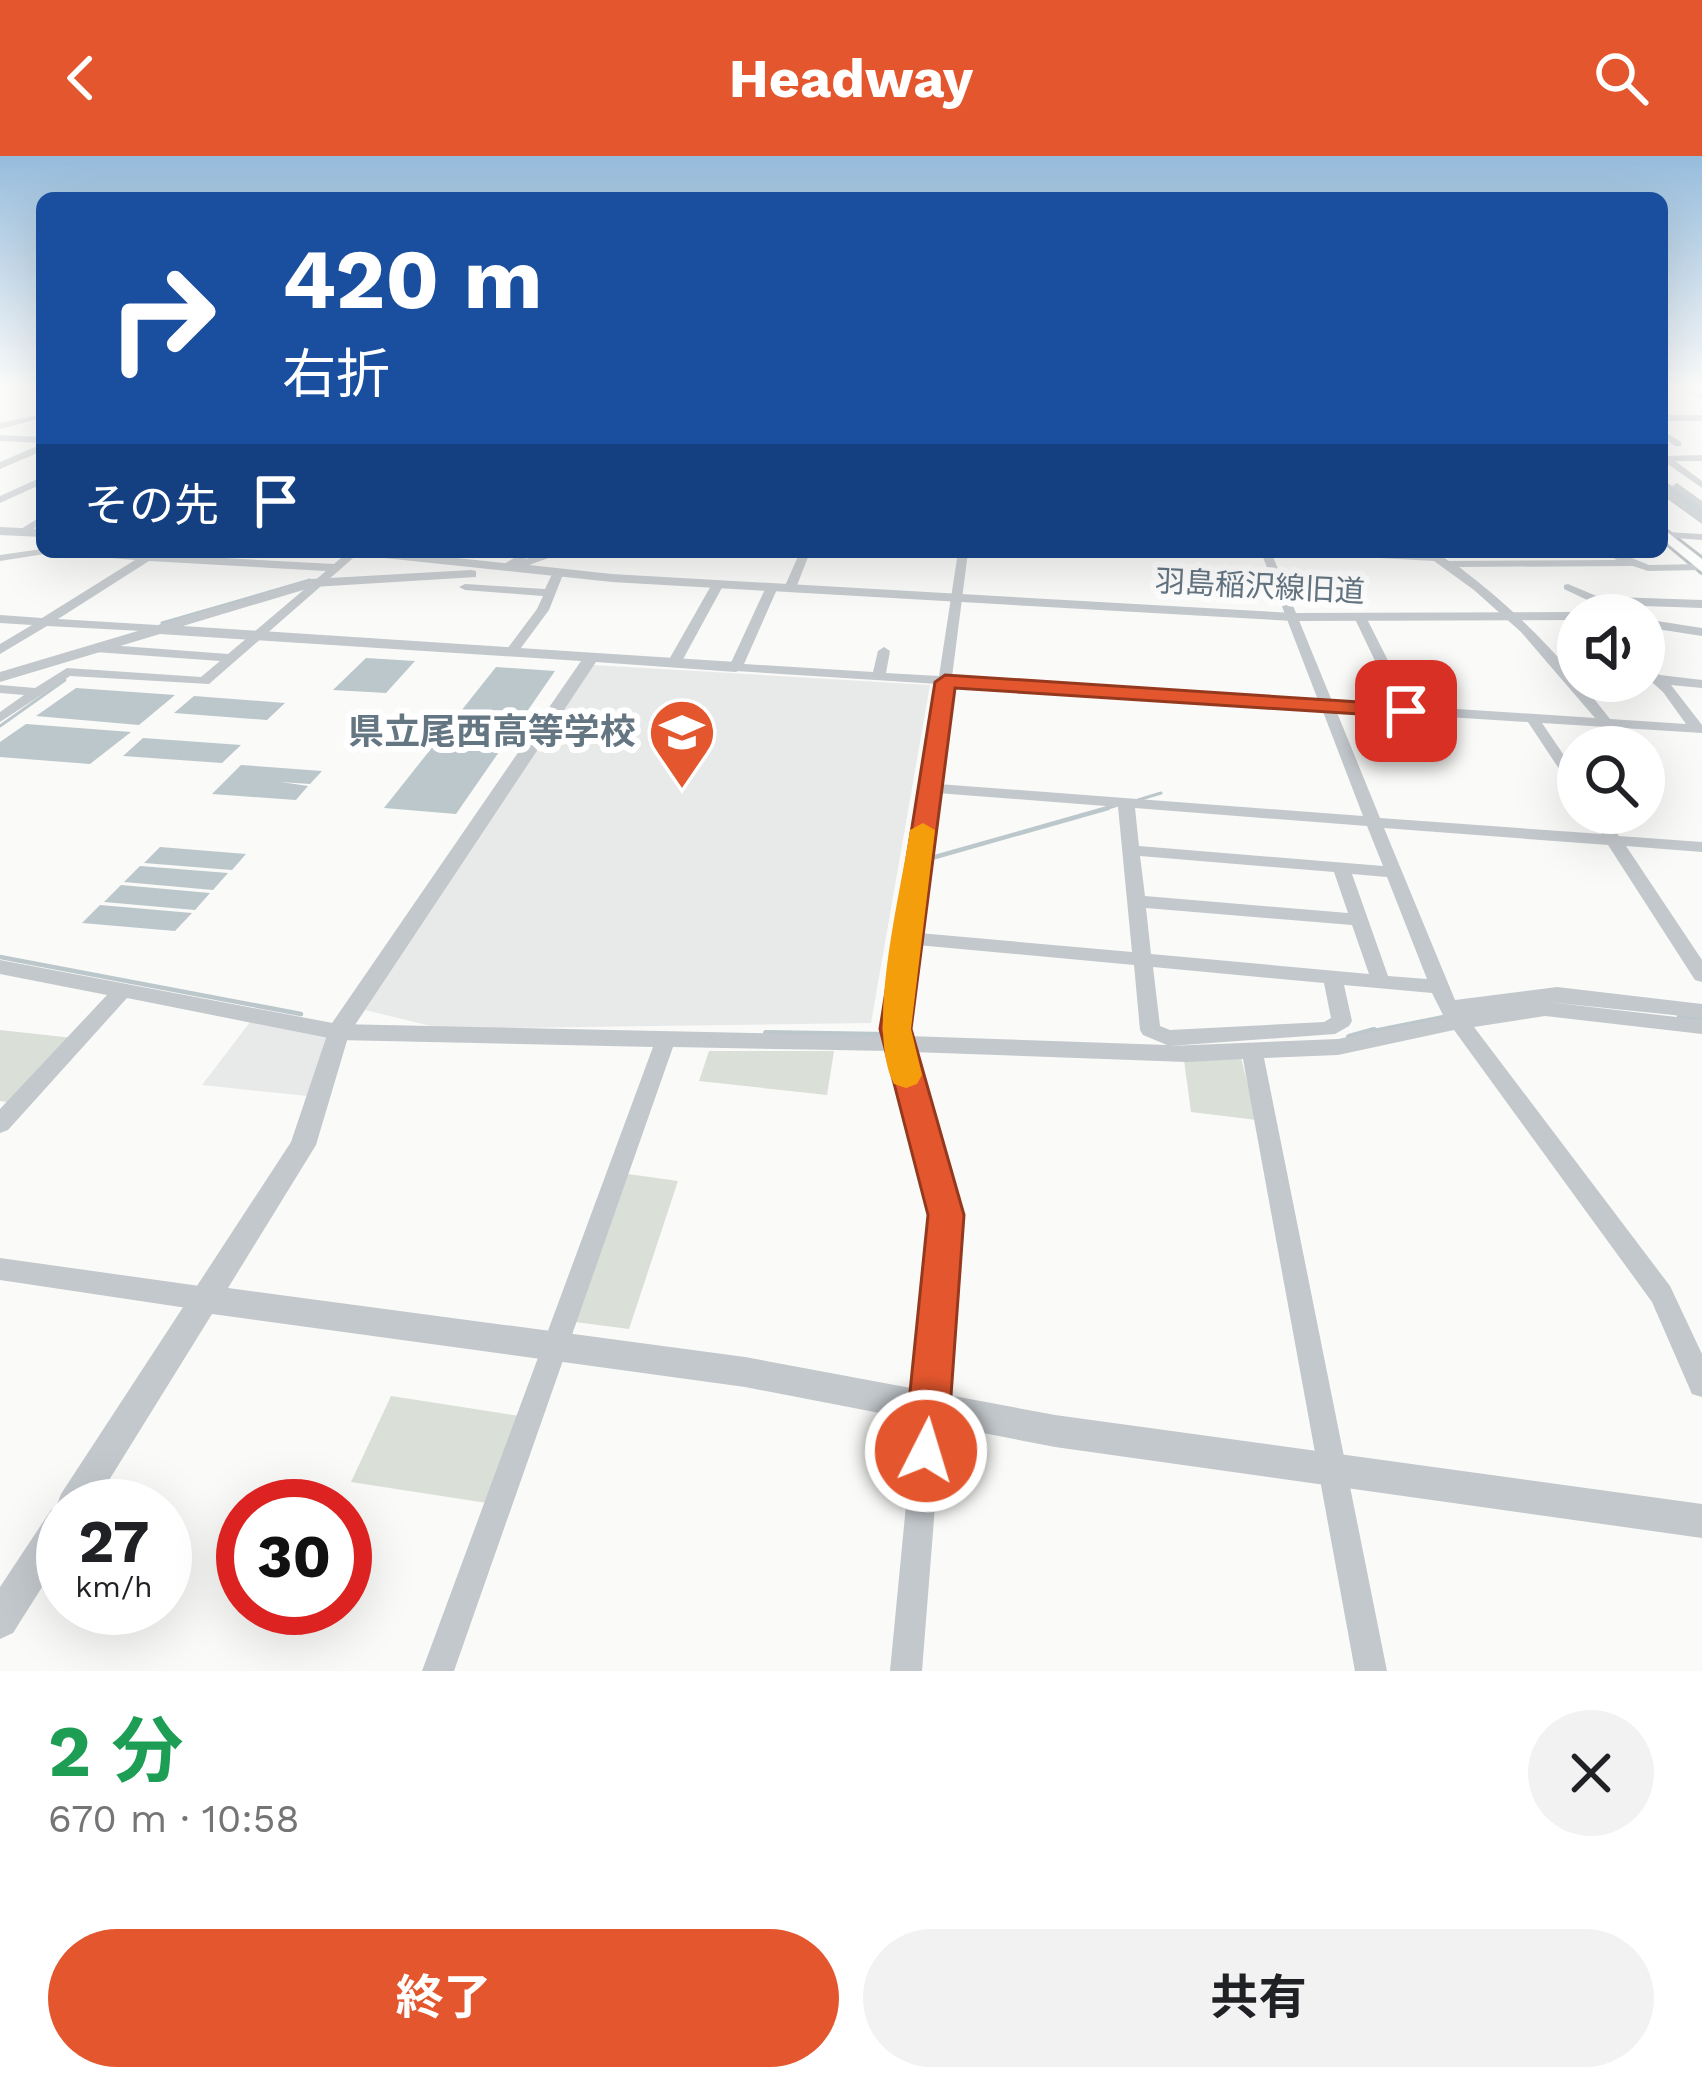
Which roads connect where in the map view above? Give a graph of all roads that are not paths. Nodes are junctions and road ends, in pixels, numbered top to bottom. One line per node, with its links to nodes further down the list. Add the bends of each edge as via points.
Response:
1 (1668, 460): 2 (street)
2 (1702, 485)
3 (36, 486): 6 (street)
4 (1677, 486): 9 (street)
5 (0, 487): 6 (street)
6 (26, 488): 8 (street)
7 (1668, 495): 11 (street)
8 (0, 500)
9 (1702, 506)
10 (36, 521): 12 (street)
11 (1702, 521)
12 (8, 533)
13 (1668, 534): 15 (street)
14 (1668, 537): 17 (main road)
15 (1702, 537)
16 (36, 543): 20 (street)
17 (1681, 548): 18 (street); 37 (main road)
18 (1702, 549)
19 (36, 554): 20 (street)
20 (28, 556): 21 (street)
21 (0, 558)
22 (146, 558): 62 (street)
23 (194, 558): 38 (street)
24 (348, 558): 38 (street)
25 (421, 558): 36 (street, 羽島稲沢線旧道)
26 (522, 558): 36 (street)
27 (538, 558): 36 (street)
28 (802, 558): 47 (street)
29 (962, 558): 52 (street)
30 (1268, 558): 57 (street)
31 (1438, 558): 34 (street); 54 (street)
32 (1510, 558): 34 (street)
33 (1621, 558): 35 (street)
34 (1525, 563): 35 (street)
35 (1632, 563): 37 (street)
36 (506, 567): 39 (street, 羽島稲沢線旧道); 42 (street)
37 (1702, 567)
38 (337, 568): 42 (street)
39 (558, 572): 43 (street, 羽島稲沢線旧道); 49 (street)
40 (1675, 578): 41 (street)
41 (1702, 580)
42 (322, 581): 64 (street); 66 (street)
43 (718, 584): 45 (street, 羽島稲沢線旧道); 74 (street)
44 (465, 587): 49 (street)
45 (772, 587): 47 (street, 羽島稲沢線旧道); 75 (street)
46 (1568, 587): 50 (street)
47 (790, 588): 52 (street, 羽島稲沢線旧道)
48 (1647, 588): 51 (street)
49 (548, 593): 70 (street)
50 (1580, 594)
51 (1654, 594)
52 (957, 597): 57 (street, 羽島稲沢線旧道); 80 (street)
53 (1515, 599): 54 (street)
54 (1492, 601): 58 (street)
55 (1665, 602): 56 (street)
56 (1702, 604)
57 (1292, 616): 61 (street, 羽島稲沢線旧道); 84 (street)
58 (1509, 616): 59 (street, 羽島稲沢線旧道); 61 (street, 羽島稲沢線旧道); 73 (street)
59 (1557, 616)
60 (0, 619): 62 (street)
61 (1361, 619): 85 (street)
62 (45, 622): 64 (street); 68 (street)
63 (1665, 624): 65 (street)
64 (158, 629): 66 (street); 67 (street)
65 (1702, 632)
66 (257, 636): 70 (street); 71 (street)
67 (95, 648): 71 (street); 76 (street)
68 (0, 650)
69 (884, 651): 77 (street)
70 (510, 653): 72 (street)
71 (232, 658): 83 (street, via 204,681 67,672)
72 (592, 658): 74 (street); 113 (street)
73 (1555, 660): 88 (street)
74 (674, 663): 75 (street)
75 (736, 667): 77 (street)
76 (0, 677)
77 (878, 677): 80 (street)
78 (1665, 679): 79 (street)
79 (1697, 679)
80 (945, 682): 84 (street); 91 (street)
81 (0, 689): 83 (street)
82 (1665, 689): 89 (street)
83 (38, 692): 86 (street)
84 (1328, 705): 85 (street); 93 (street)
85 (1406, 711): 87 (street)
86 (0, 718)
87 (1532, 718): 88 (street); 90 (street)
88 (1606, 723): 89 (street)
89 (1699, 729)
90 (1557, 756)
91 (929, 788): 92 (street); 102 (street)
92 (1126, 803): 93 (street); 97 (street)
93 (1374, 823): 95 (street); 99 (street)
94 (1610, 834): 95 (street)
95 (1614, 840): 96 (street); 105 (street)
96 (1702, 847)
97 (1131, 850): 98 (street); 100 (street)
98 (1341, 868): 99 (street); 101 (street)
99 (1393, 872): 108 (street)
100 (1136, 901): 101 (street); 103 (street)
101 (1360, 920): 107 (street)
102 (908, 938): 103 (street); 115 (street)
103 (1142, 959): 106 (street); 106 (street, via 1150,1030 1168,1038 1328,1029 1342,1021)
104 (0, 967): 109 (street)
105 (1702, 975)
106 (1332, 977): 107 (street)
107 (1381, 982): 108 (street)
108 (1439, 987): 111 (street)
109 (122, 992): 113 (street); 117 (street)
110 (1702, 1011): 111 (street, via 1557,994)
111 (1452, 1016): 112 (street, via 1565,1010); 116 (street, via 1338,1047); 121 (street, via 1661,1294)
112 (1702, 1027)
113 (338, 1032): 114 (street); 119 (street, via 303,1145)
114 (664, 1040): 115 (street); 120 (street)
115 (897, 1044): 116 (street); 122 (street, via 946,1215)
116 (1252, 1052): 123 (street)
117 (0, 1124)
118 (0, 1269): 119 (street)
119 (206, 1299): 120 (street); 124 (street)
120 (555, 1346): 122 (street); 128 (street)
121 (1702, 1384)
122 (929, 1407): 123 (street); 129 (street)
123 (1332, 1469): 125 (street); 130 (street)
124 (90, 1479)
125 (1702, 1521)
126 (36, 1564): 127 (street)
127 (0, 1620)
128 (438, 1671)
129 (906, 1671)
130 (1371, 1671)

